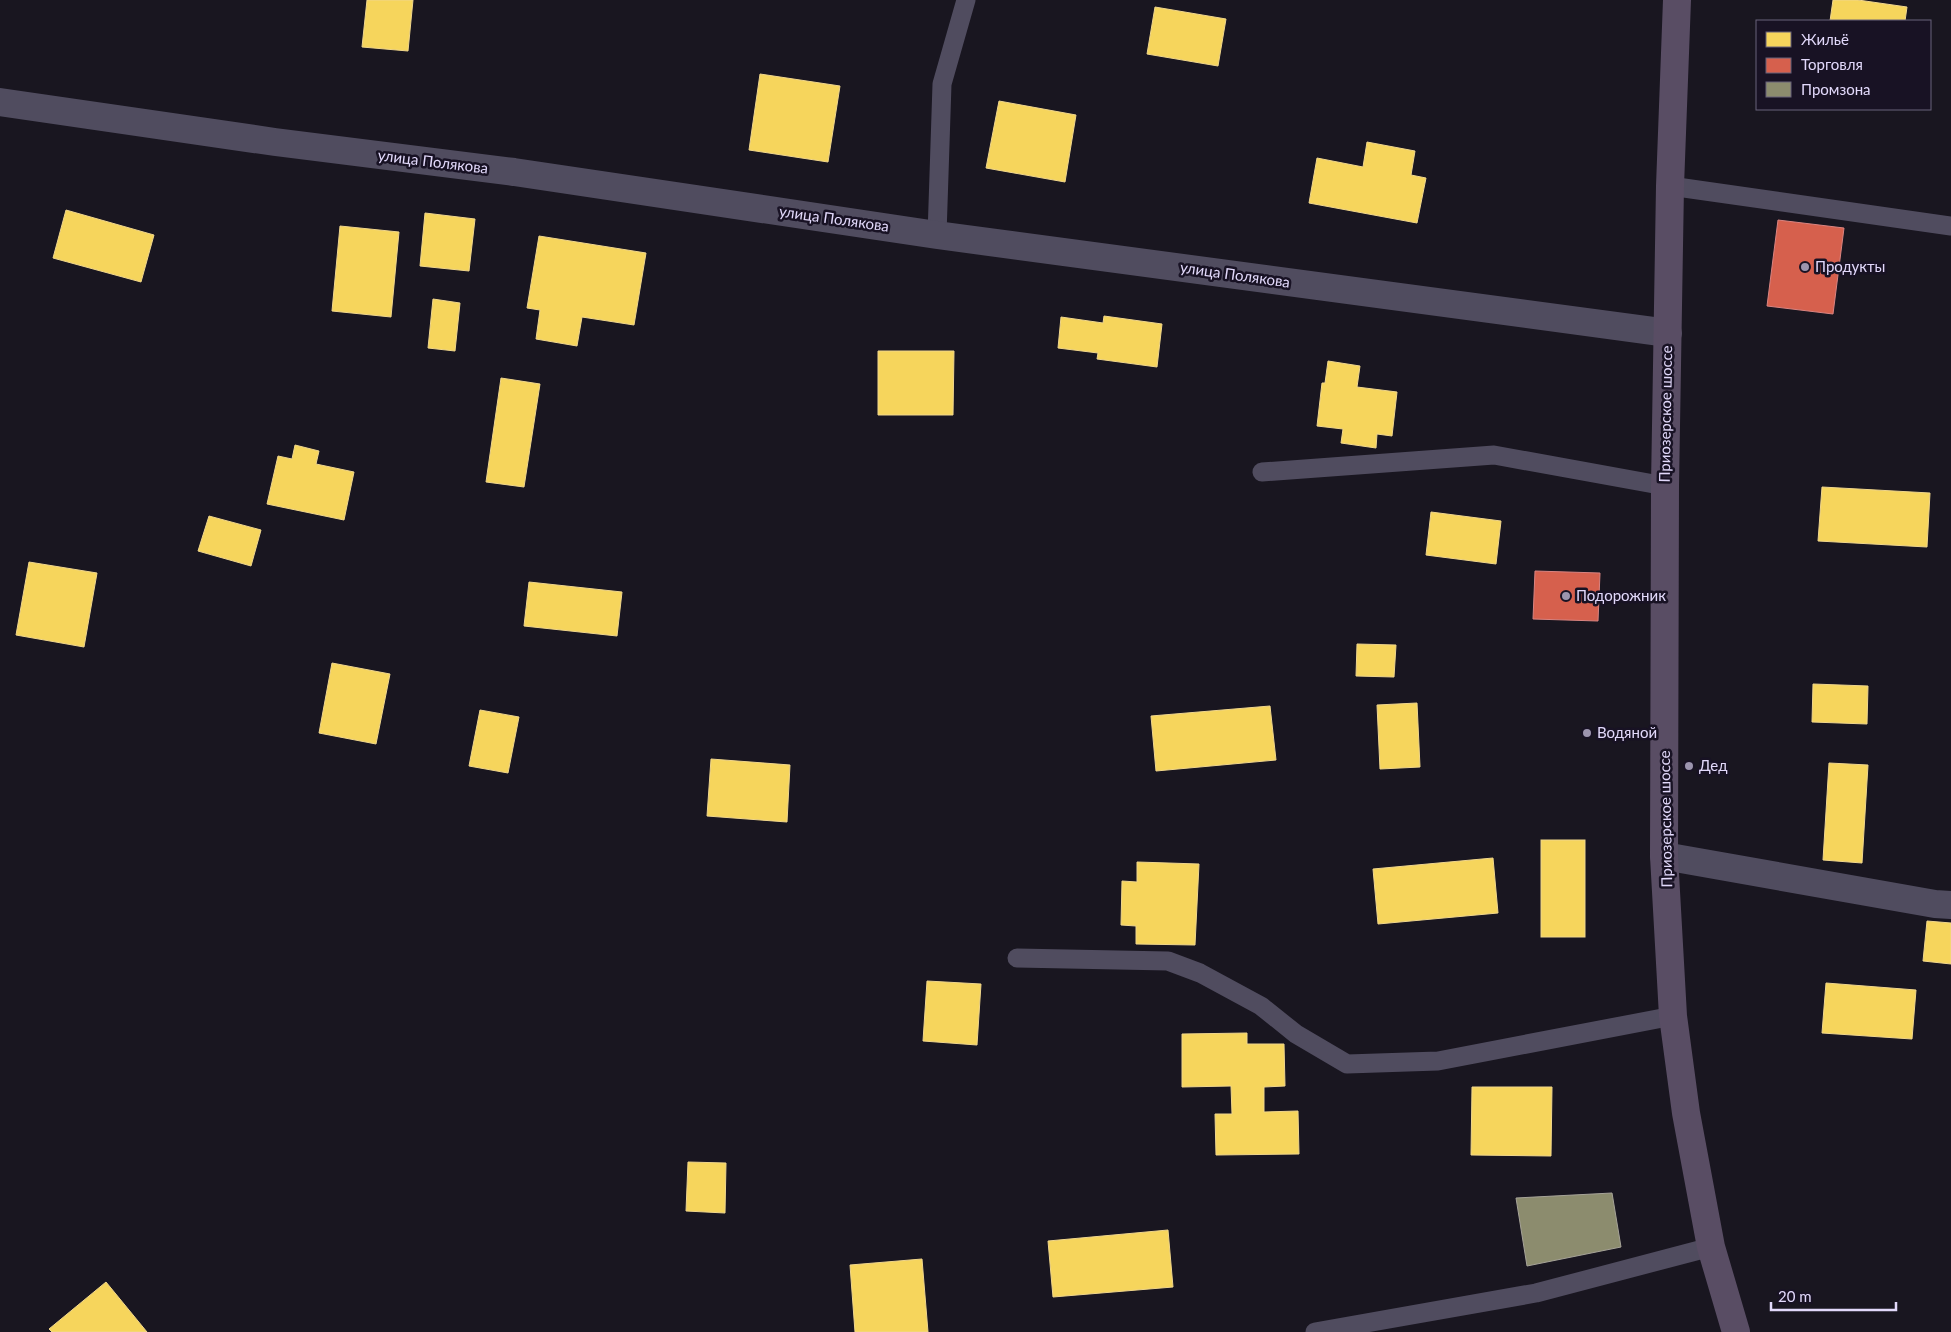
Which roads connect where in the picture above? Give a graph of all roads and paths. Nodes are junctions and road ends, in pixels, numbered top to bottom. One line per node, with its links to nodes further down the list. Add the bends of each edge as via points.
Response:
1 (966, 0): 6 (lane, via 942,84)
2 (1677, 0): 4 (main road, Приозерское шоссе)
3 (0, 102): 6 (street, улица Полякова, via 514,172)
4 (1670, 186): 5 (lane); 7 (main road, Приозерское шоссе)
5 (1951, 226)
6 (936, 235): 7 (street, улица Полякова)
7 (1668, 333): 9 (main road, Приозерское шоссе)
8 (1262, 472): 9 (lane, via 1494,455)
9 (1665, 486): 10 (main road, Приозерское шоссе)
10 (1664, 856): 11 (street); 13 (main road, Приозерское шоссе)
11 (1951, 905)
12 (1017, 958): 13 (lane, via 1168,961 1200,972 1261,1006 1296,1034 1348,1064 1438,1061)
13 (1674, 1016): 14 (main road, Приозерское шоссе, via 1686,1113)
14 (1711, 1247): 15 (lane, via 1536,1293); 16 (main road, Приозерское шоссе)
15 (1315, 1332)
16 (1736, 1332)

